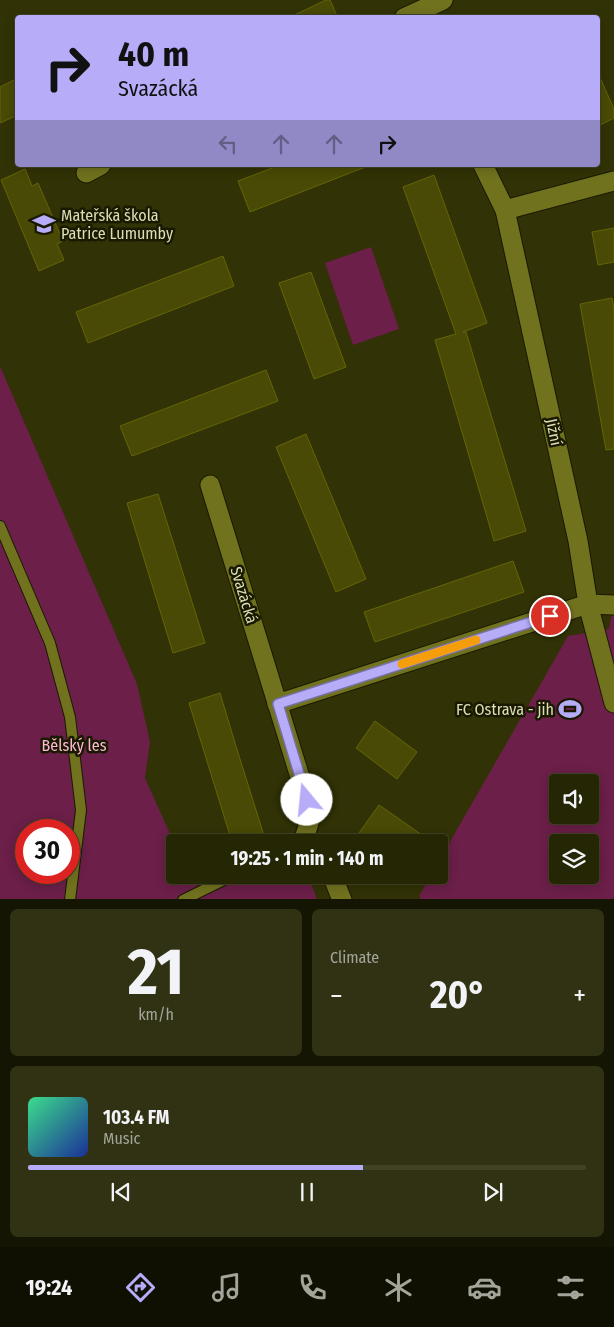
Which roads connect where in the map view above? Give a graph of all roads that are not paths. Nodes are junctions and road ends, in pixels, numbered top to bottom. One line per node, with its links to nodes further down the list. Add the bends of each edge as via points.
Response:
1 (443, 0): 2 (street)
2 (408, 12)
3 (484, 167): 5 (street, Jižní)
4 (614, 181): 5 (street)
5 (505, 210): 8 (street, Jižní, via 578,541)
6 (210, 485): 11 (street, Svazácká)
7 (0, 526): 15 (lane, via 50,643 70,717 81,810)
8 (588, 604): 9 (street); 10 (street, Jižní); 11 (street)
9 (614, 605)
10 (614, 703)
11 (278, 704): 12 (street, Svazácká, via 307,800 309,823)
12 (306, 834)
13 (215, 884): 16 (lane)
14 (336, 884): 17 (street)
15 (70, 899)
16 (184, 899)
17 (342, 899)

